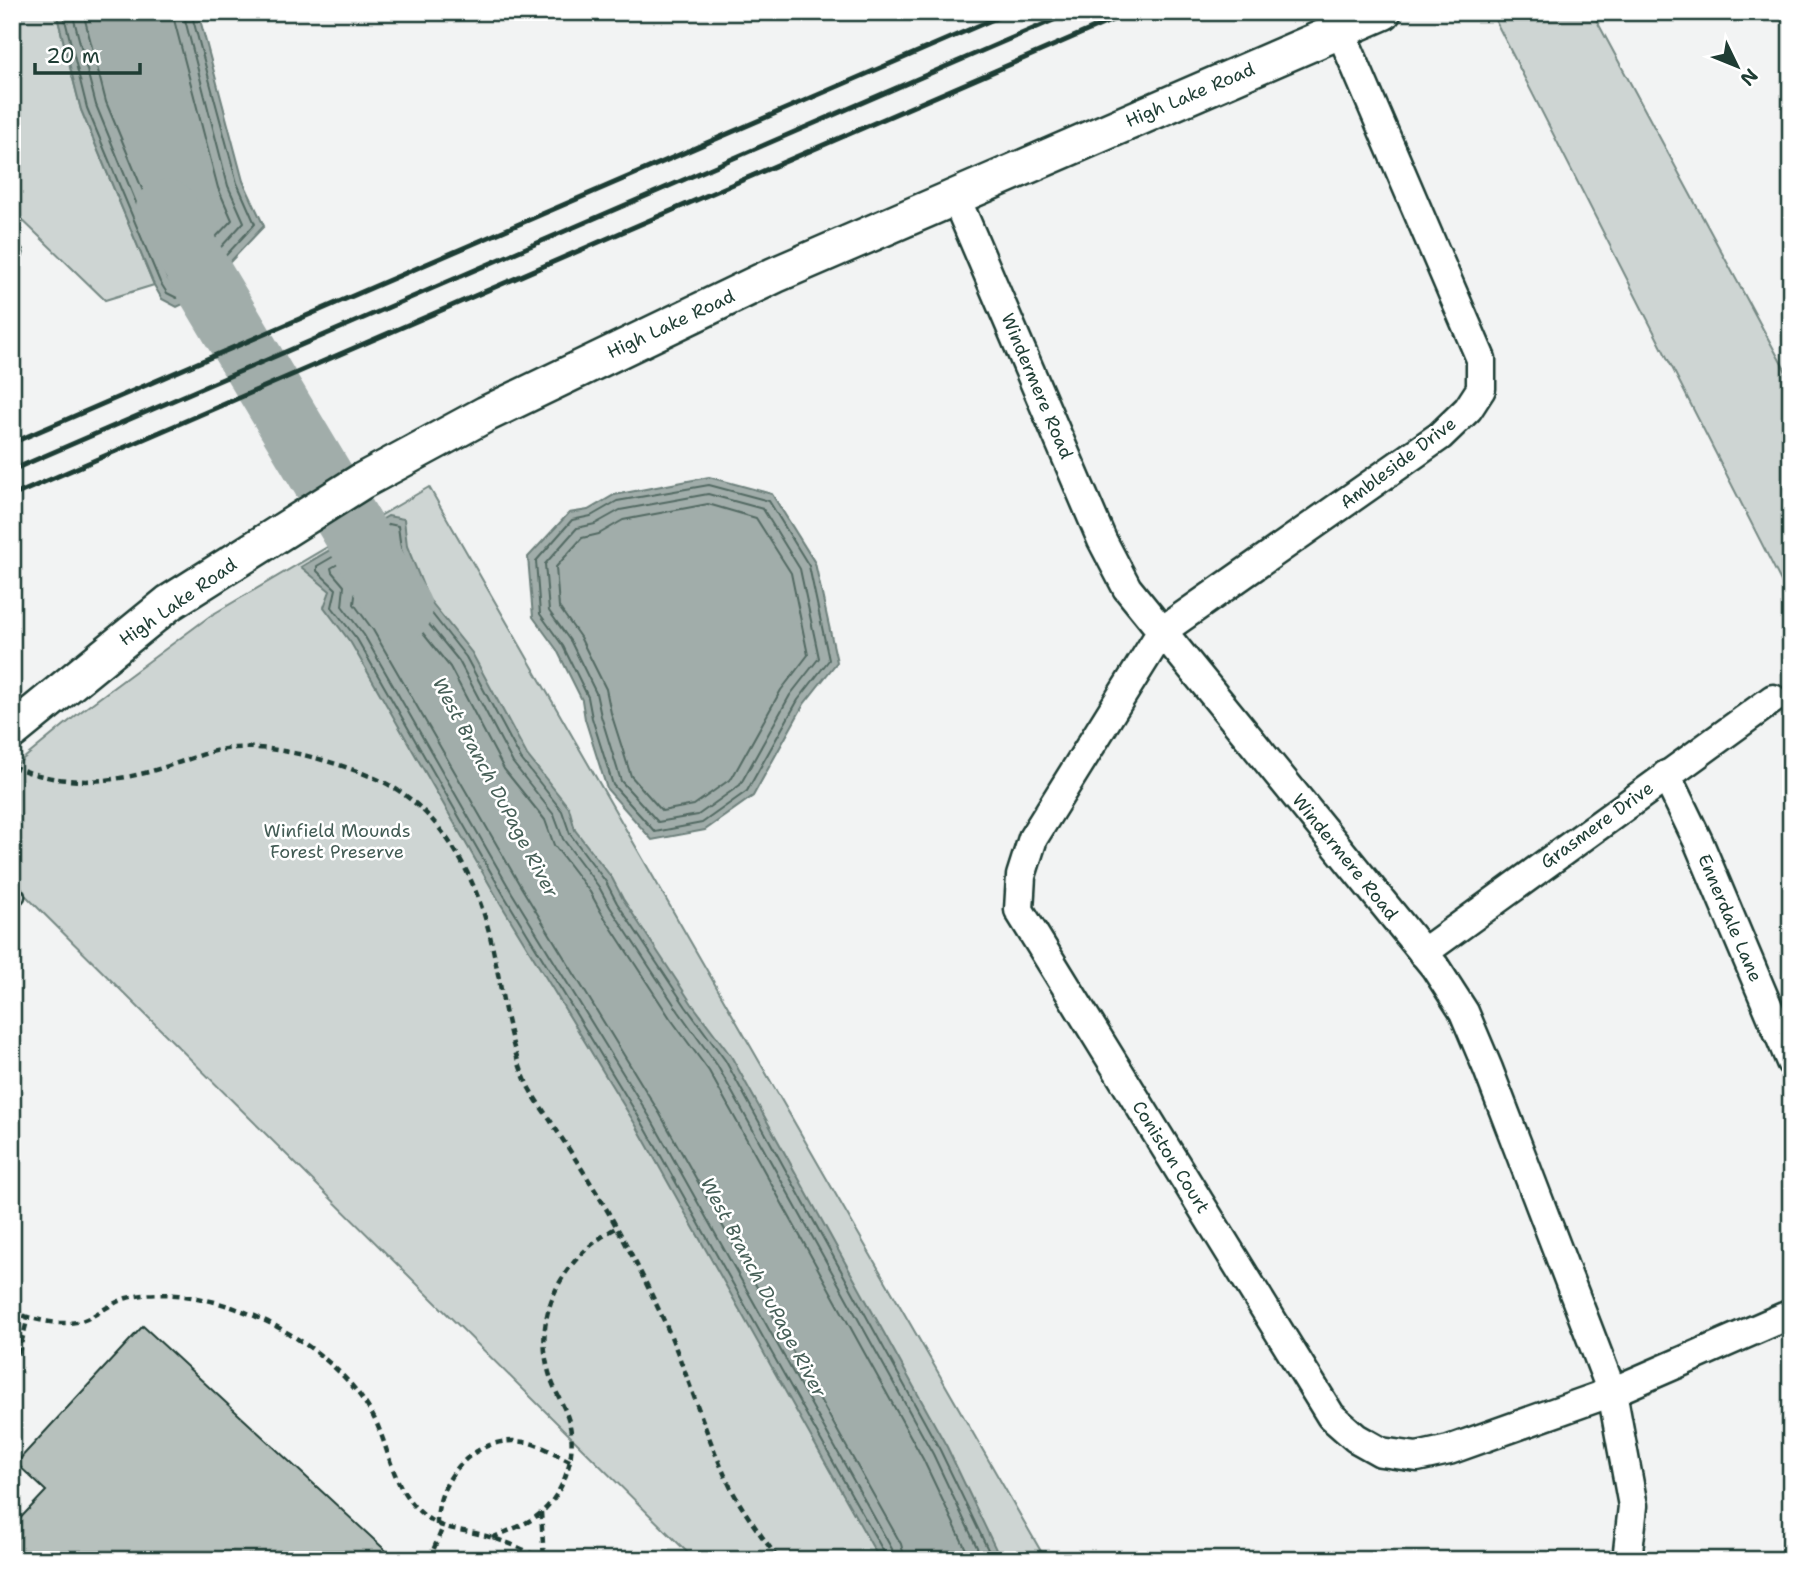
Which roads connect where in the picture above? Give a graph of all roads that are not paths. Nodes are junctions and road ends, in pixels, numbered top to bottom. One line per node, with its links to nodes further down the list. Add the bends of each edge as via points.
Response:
1 (1383, 12): 2 (street, High Lake Road)
2 (1340, 30): 3 (street, High Lake Road); 6 (street, Ambleside Drive, via 1481,359 1481,389 1440,436)
3 (955, 196): 6 (street, Windermere Road, via 1102,540 1127,588); 8 (street, High Lake Road, via 590,362 362,481 169,603)
4 (12, 250): 5 (lane)
5 (12, 256)
6 (1163, 631): 10 (street, Windermere Road); 13 (street, Coniston Court, via 1033,838 1021,876 1019,910 1331,1416 1356,1438 1381,1452 1417,1457)
7 (1773, 699): 9 (street, Grasmere Drive)
8 (12, 731)
9 (1666, 775): 10 (street, Grasmere Drive); 11 (street, Ennerdale Lane)
10 (1423, 953): 13 (street, Windermere Road, via 1464,1012)
11 (1791, 1062)
12 (1791, 1314): 13 (street)
13 (1612, 1392): 14 (street, Windermere Road, via 1633,1506)
14 (1627, 1560)

